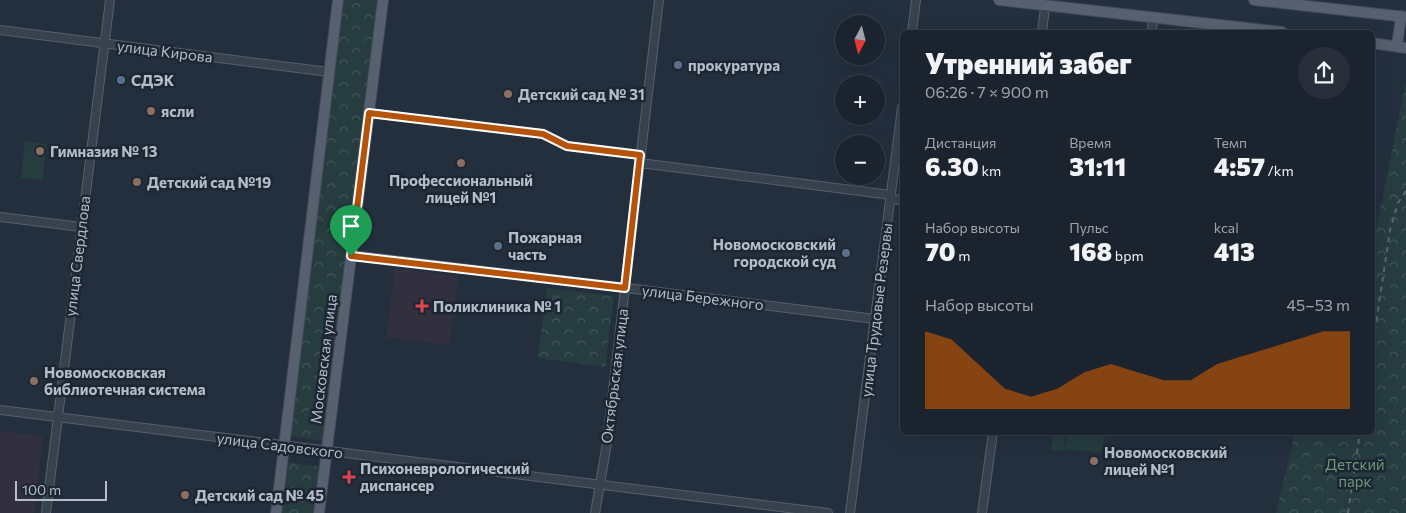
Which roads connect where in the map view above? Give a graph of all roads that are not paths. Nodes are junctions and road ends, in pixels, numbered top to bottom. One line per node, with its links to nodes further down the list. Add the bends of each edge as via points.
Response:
1 (110, 0): 17 (street, улица Свердлова)
2 (338, 0): 20 (main road, Московская улица)
3 (382, 0): 21 (main road, Московская улица)
4 (659, 0): 23 (street, Октябрьская улица)
5 (916, 0): 13 (street)
6 (999, 0): 8 (main road)
7 (1254, 0): 9 (main road)
8 (1046, 3): 11 (main road); 14 (street)
9 (1318, 3): 10 (main road)
10 (1403, 16): 19 (main road)
11 (1153, 17): 15 (street); 16 (main road)
12 (0, 30): 17 (street, улица Кирова)
13 (912, 30)
14 (1042, 30)
15 (1152, 30)
16 (1265, 30)
17 (104, 43): 20 (street, улица Кирова); 27 (street, улица Свердлова)
18 (1375, 43): 19 (main road)
19 (1401, 47)
20 (329, 72): 34 (main road, Московская улица)
21 (369, 113): 23 (street, via 543,134 567,146); 28 (main road, Московская улица)
22 (900, 123): 24 (street, улица Трудовые Резервы)
23 (640, 159): 24 (street); 29 (street, Октябрьская улица)
24 (891, 197): 25 (street); 30 (street, улица Трудовые Резервы)
25 (900, 199)
26 (0, 217): 27 (street)
27 (81, 227): 32 (street, улица Свердлова)
28 (351, 256): 29 (street, улица Бережного); 35 (main road, Московская улица)
29 (625, 288): 30 (street, улица Бережного); 36 (street, Октябрьская улица)
30 (875, 319): 42 (street, улица Трудовые Резервы)
31 (0, 410): 32 (street, улица Садовского)
32 (58, 417): 34 (street, улица Садовского); 37 (street, улица Свердлова)
33 (993, 435): 43 (street)
34 (284, 445): 35 (street, улица Садовского); 38 (main road, Московская улица)
35 (327, 450): 36 (street, улица Садовского); 39 (main road, Московская улица)
36 (600, 485): 40 (street, Октябрьская улица); 41 (street, улица Садовского)
37 (46, 513)
38 (276, 513)
39 (319, 513)
40 (595, 513)
41 (828, 513)
42 (850, 513)
43 (982, 513)

